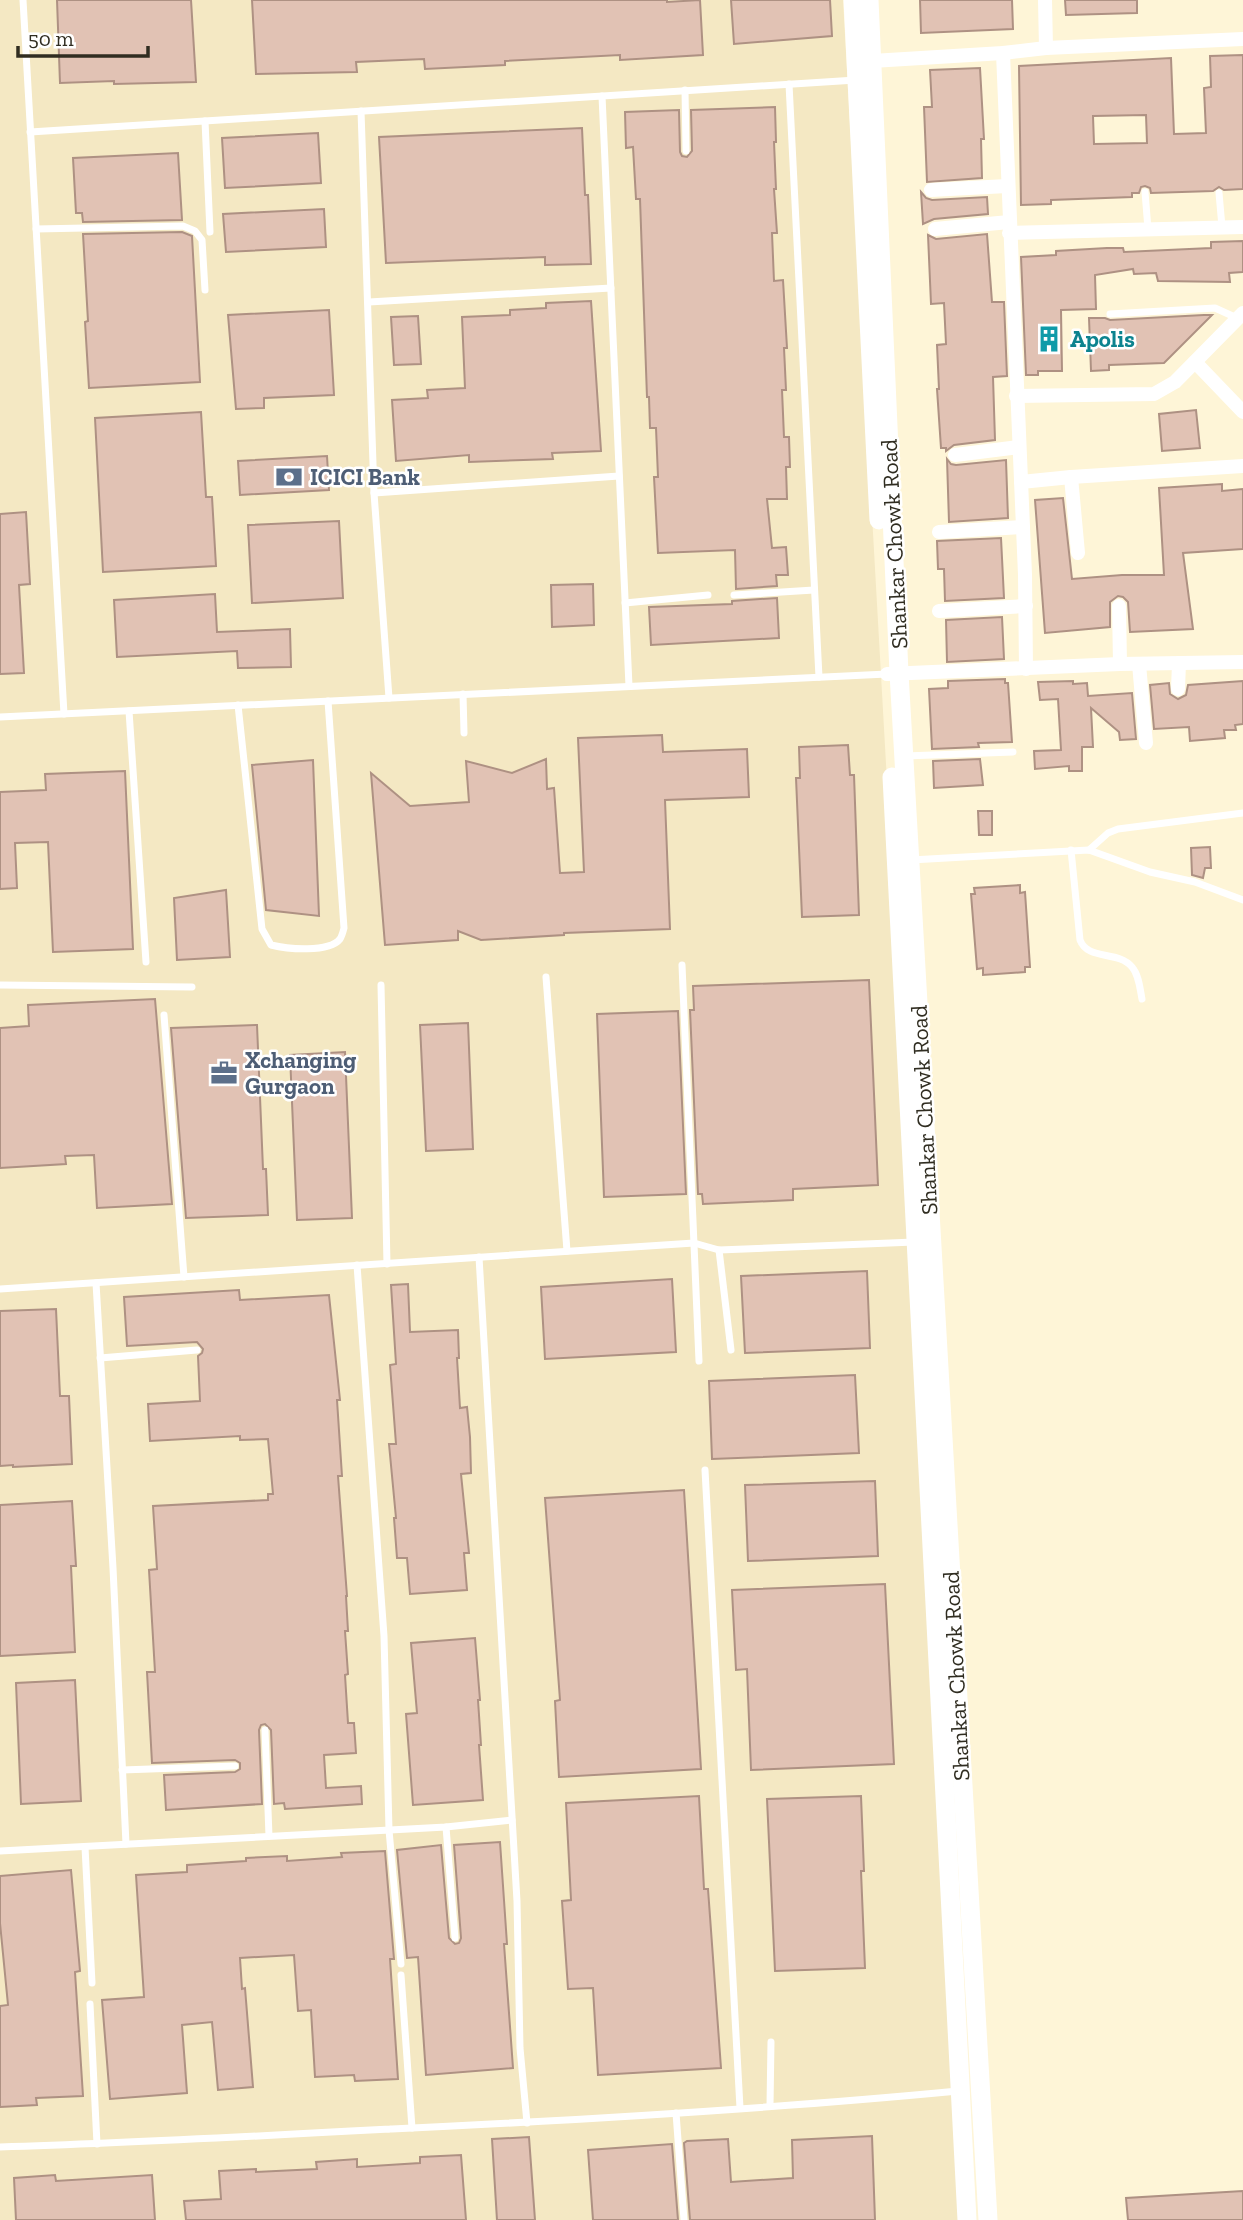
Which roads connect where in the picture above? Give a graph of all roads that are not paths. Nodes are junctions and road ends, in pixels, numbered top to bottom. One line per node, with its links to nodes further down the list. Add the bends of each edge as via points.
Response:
1 (23, 0): 15 (lane)
2 (852, 0): 9 (main road, Shankar Chowk Road)
3 (869, 0): 8 (main road, Shankar Chowk Road)
4 (1045, 0): 6 (street)
5 (1243, 39): 6 (street)
6 (1046, 48): 7 (street)
7 (1003, 53): 8 (street); 17 (street)
8 (872, 61): 58 (main road, Shankar Chowk Road)
9 (857, 80): 10 (lane); 58 (main road, Shankar Chowk Road)
10 (789, 84): 11 (lane); 46 (lane)
11 (685, 90): 12 (lane); 16 (lane)
12 (602, 96): 13 (lane); 28 (lane)
13 (361, 111): 14 (lane); 30 (lane)
14 (205, 121): 15 (lane); 27 (lane)
15 (30, 132): 24 (lane)
16 (686, 151)
17 (1007, 186): 18 (street); 22 (street)
18 (931, 190)
19 (1145, 192): 26 (lane)
20 (1219, 193): 23 (lane)
21 (1243, 227): 23 (street)
22 (1009, 228): 25 (street); 26 (street); 34 (street)
23 (1222, 228): 26 (street)
24 (36, 229): 29 (lane, via 183,226 202,240); 67 (lane)
25 (935, 229)
26 (1147, 229)
27 (210, 232)
28 (611, 288): 30 (lane); 39 (lane)
29 (205, 290)
30 (369, 302): 42 (lane)
31 (1110, 314): 32 (lane, via 1215,308)
32 (1240, 316): 33 (street)
33 (1195, 362): 34 (street, via 1154,394); 35 (street)
34 (1016, 396): 36 (street)
35 (1243, 412)
36 (1019, 447): 37 (street); 41 (street)
37 (955, 454)
38 (1243, 467): 40 (street)
39 (620, 476): 42 (lane); 49 (lane)
40 (1071, 477): 41 (street); 45 (street)
41 (1021, 482): 43 (street)
42 (374, 493): 63 (lane)
43 (1023, 527): 44 (street); 50 (street)
44 (939, 532)
45 (1078, 553)
46 (814, 590): 48 (lane); 59 (lane)
47 (708, 595): 49 (lane)
48 (734, 595)
49 (625, 603): 60 (lane)
50 (1026, 606): 52 (street); 57 (street)
51 (1119, 606): 55 (street)
52 (939, 611)
53 (1243, 662): 54 (street)
54 (1178, 663): 56 (street); 61 (street)
55 (1120, 664): 56 (street); 57 (street)
56 (1139, 664): 70 (street)
57 (1026, 669): 58 (street)
58 (893, 673): 59 (lane); 72 (main road, Shankar Chowk Road); 86 (main road, Shankar Chowk Road)
59 (819, 677): 60 (lane)
60 (629, 686): 62 (lane)
61 (1178, 689)
62 (463, 694): 63 (lane); 69 (lane)
63 (388, 698): 64 (lane)
64 (328, 701): 65 (lane); 65 (lane, via 344,928 340,940 328,947 285,949 271,945 262,929)
65 (238, 705): 66 (lane)
66 (129, 711): 67 (lane); 78 (lane)
67 (64, 714): 68 (lane)
68 (0, 717)
69 (464, 733)
70 (1146, 743)
71 (1013, 752): 72 (lane)
72 (904, 756): 76 (main road, Shankar Chowk Road)
73 (1243, 813): 75 (lane, via 1118,829)
74 (1071, 850): 75 (lane); 76 (lane); 84 (lane, via 1083,947 1132,966)
75 (1089, 850): 77 (lane)
76 (910, 860): 127 (main road, Shankar Chowk Road)
77 (1243, 900)
78 (146, 962)
79 (682, 965): 87 (lane)
80 (546, 977): 89 (lane)
81 (0, 985): 83 (lane)
82 (381, 985): 91 (lane)
83 (192, 987)
84 (1142, 999)
85 (164, 1015): 93 (lane)
86 (915, 1242): 88 (lane); 117 (main road, Shankar Chowk Road)
87 (694, 1243): 88 (lane); 89 (lane); 99 (lane)
88 (719, 1250): 97 (lane)
89 (567, 1251): 90 (lane)
90 (478, 1257): 91 (lane); 104 (lane)
91 (387, 1264): 92 (lane)
92 (357, 1265): 93 (lane); 106 (lane, via 384,1636)
93 (184, 1277): 94 (lane)
94 (96, 1283): 95 (lane); 98 (lane)
95 (0, 1289)
96 (197, 1350): 98 (lane)
97 (731, 1350)
98 (100, 1358): 103 (lane)
99 (699, 1361)
100 (705, 1470): 119 (lane)
101 (265, 1730): 107 (lane)
102 (235, 1766): 103 (lane)
103 (122, 1770): 108 (lane)
104 (512, 1820): 105 (lane); 121 (lane)
105 (446, 1827): 106 (lane); 111 (lane)
106 (389, 1830): 107 (lane); 112 (lane)
107 (269, 1836): 108 (lane)
108 (126, 1844): 109 (lane)
109 (85, 1847): 110 (lane); 114 (lane)
110 (0, 1852)
111 (454, 1938)
112 (401, 1964)
113 (401, 1975): 122 (lane)
114 (92, 1983)
115 (90, 2004): 123 (lane)
116 (771, 2042): 118 (lane)
117 (962, 2090): 118 (lane); 126 (main road, Shankar Chowk Road)
118 (770, 2105): 119 (lane)
119 (740, 2108): 120 (lane)
120 (676, 2113): 121 (lane); 125 (lane)
121 (527, 2123): 122 (lane)
122 (412, 2128): 123 (lane)
123 (97, 2144): 124 (lane)
124 (0, 2147)
125 (684, 2220)
126 (967, 2220)
127 (988, 2220)

